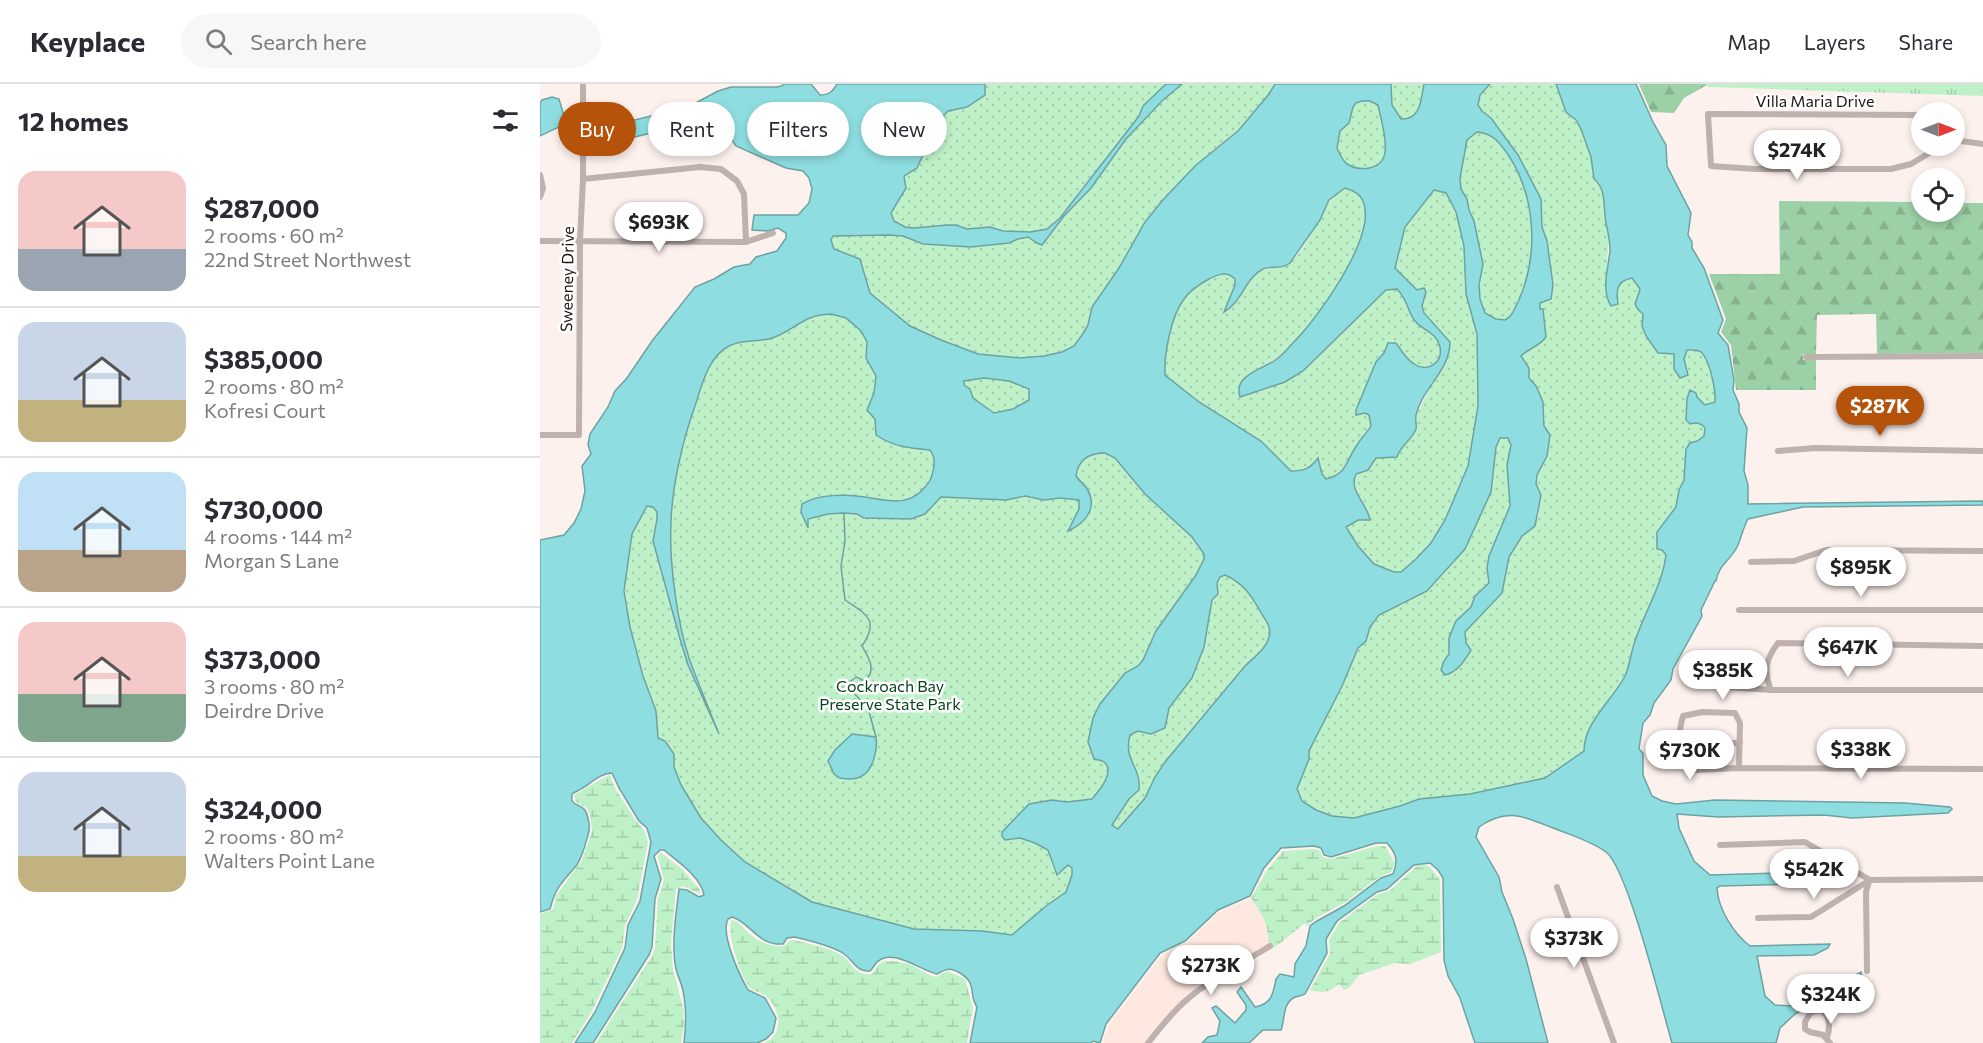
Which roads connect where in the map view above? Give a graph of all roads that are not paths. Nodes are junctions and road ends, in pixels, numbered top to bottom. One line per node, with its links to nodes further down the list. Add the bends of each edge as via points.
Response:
1 (583, 84): 7 (street, Sweeney Drive)
2 (1911, 115): 5 (street, Villa Maria Drive, via 1708,114 1711,166 1891,169)
3 (1965, 142): 4 (street)
4 (1983, 144)
5 (1924, 156)
6 (540, 175): 8 (street)
7 (583, 179): 10 (street, Sweeney Drive); 12 (street, via 700,166 721,169 737,181 744,194)
8 (540, 197)
9 (773, 233): 12 (street)
10 (580, 240): 11 (street); 12 (street); 15 (street, Sweeney Drive, via 579,435)
11 (540, 241)
12 (746, 242)
13 (1983, 356): 14 (street)
14 (1806, 357)
15 (540, 435)
16 (1778, 451): 17 (street)
17 (1983, 451)
18 (1983, 551): 19 (street, via 1826,550 1794,561)
19 (1751, 562)
20 (1739, 610): 21 (street)
21 (1983, 610)
22 (1983, 646): 24 (street, via 1778,643 1767,658)
23 (1712, 686): 24 (street)
24 (1771, 690): 25 (street)
25 (1983, 690)
26 (1740, 742): 27 (street); 27 (street, via 1740,723 1735,713 1702,712 1683,716); 28 (street)
27 (1679, 743): 28 (street, via 1682,766 1695,770)
28 (1739, 768): 29 (street)
29 (1983, 769)
30 (1720, 845): 32 (street, via 1805,842)
31 (1983, 879): 32 (street)
32 (1870, 880): 34 (street, via 1811,917); 36 (street, via 1866,892)
33 (1557, 887): 39 (street)
34 (1758, 918)
35 (1270, 946): 38 (street, via 1183,1003)
36 (1867, 971)
37 (1829, 1040): 37 (street, via 1805,1029 1811,1012 1821,1010 1826,1014)
38 (1148, 1043)
39 (1614, 1043)

